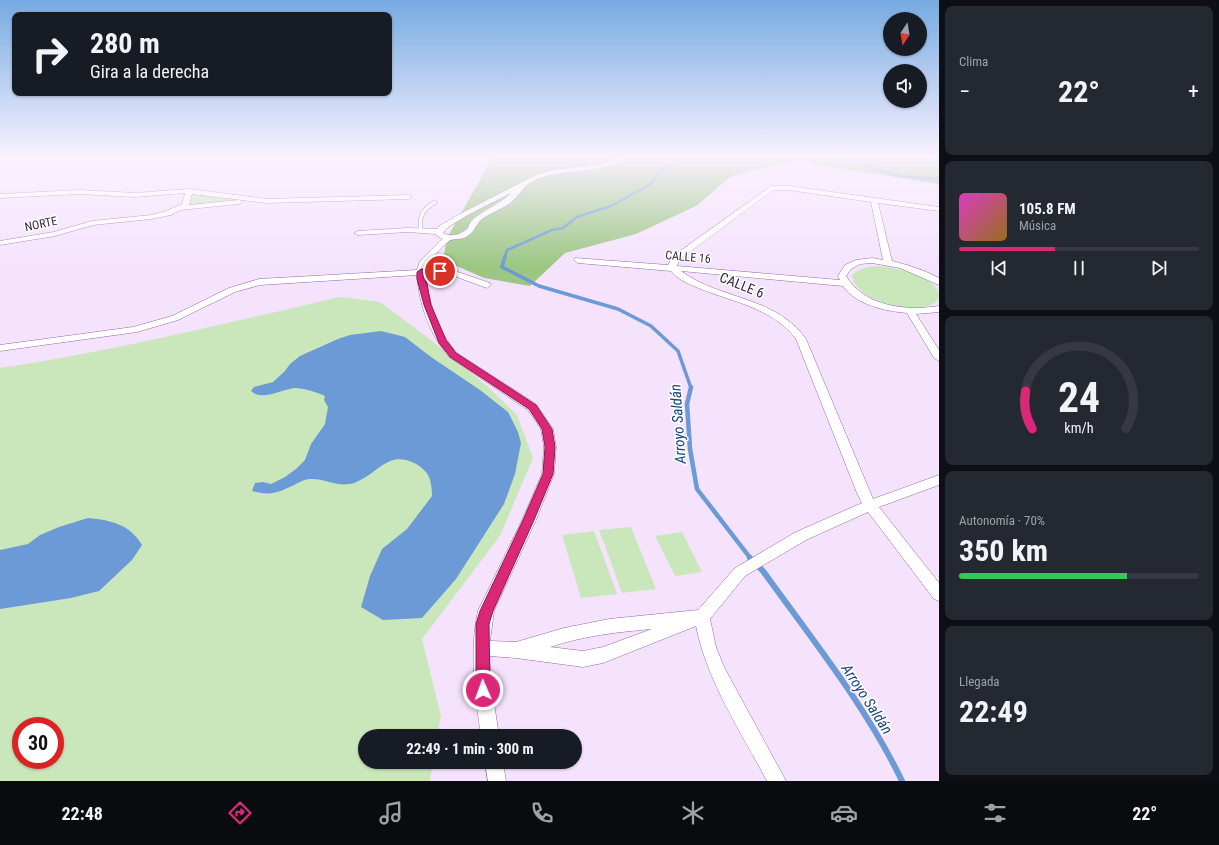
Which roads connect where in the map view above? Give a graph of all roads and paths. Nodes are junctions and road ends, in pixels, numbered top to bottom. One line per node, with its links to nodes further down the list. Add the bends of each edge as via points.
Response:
1 (70, 192): 10 (street)
2 (87, 192): 3 (street, via 135,195)
3 (169, 192)
4 (189, 192): 15 (street, via 185,204)
5 (200, 192): 12 (street)
6 (508, 192): 17 (street)
7 (515, 192): 18 (street, via 507,202)
8 (765, 192): 25 (street, via 676,258 672,264)
9 (820, 192): 13 (street)
10 (0, 196)
11 (408, 197): 12 (street, via 279,202)
12 (256, 200): 15 (street, NORTE)
13 (874, 200): 16 (street); 24 (street)
14 (435, 202): 19 (lane, via 424,209 419,222)
15 (180, 208): 22 (street, NORTE, via 151,217 92,223 55,234)
16 (939, 209)
17 (457, 219): 18 (street); 21 (street, via 442,228)
18 (473, 224): 21 (street, via 472,229 463,236)
19 (421, 230): 20 (street); 21 (street)
20 (358, 233)
21 (443, 235): 26 (street, via 423,263)
22 (0, 243)
23 (578, 260): 25 (street, CALLE 16)
24 (888, 262): 27 (street, via 916,269); 28 (street, via 873,261 850,265 844,270)
25 (673, 268): 28 (street, CALLE 16); 35 (street, CALLE 6, via 687,279 772,313 795,332)
26 (421, 272): 29 (street, via 461,274); 32 (street, via 259,282 232,290 188,313 150,326); 38 (street, via 427,305 447,349 532,407 547,429 550,447 548,474 486,611 482,624)
27 (939, 282)
28 (844, 283): 31 (street, via 870,301)
29 (487, 286)
30 (939, 309): 31 (street)
31 (910, 311): 33 (street)
32 (0, 348)
33 (939, 358)
34 (939, 480): 35 (street)
35 (870, 505): 36 (street, CALLE 6); 37 (street, via 801,536 740,572)
36 (939, 594)
37 (702, 617): 39 (street, via 609,626 564,635); 39 (street, via 603,655 583,659); 43 (street, via 708,647 717,671)
38 (482, 648): 39 (street); 40 (street, via 483,690)
39 (516, 650)
40 (489, 729)
41 (495, 769): 42 (street)
42 (497, 781)
43 (777, 781)

